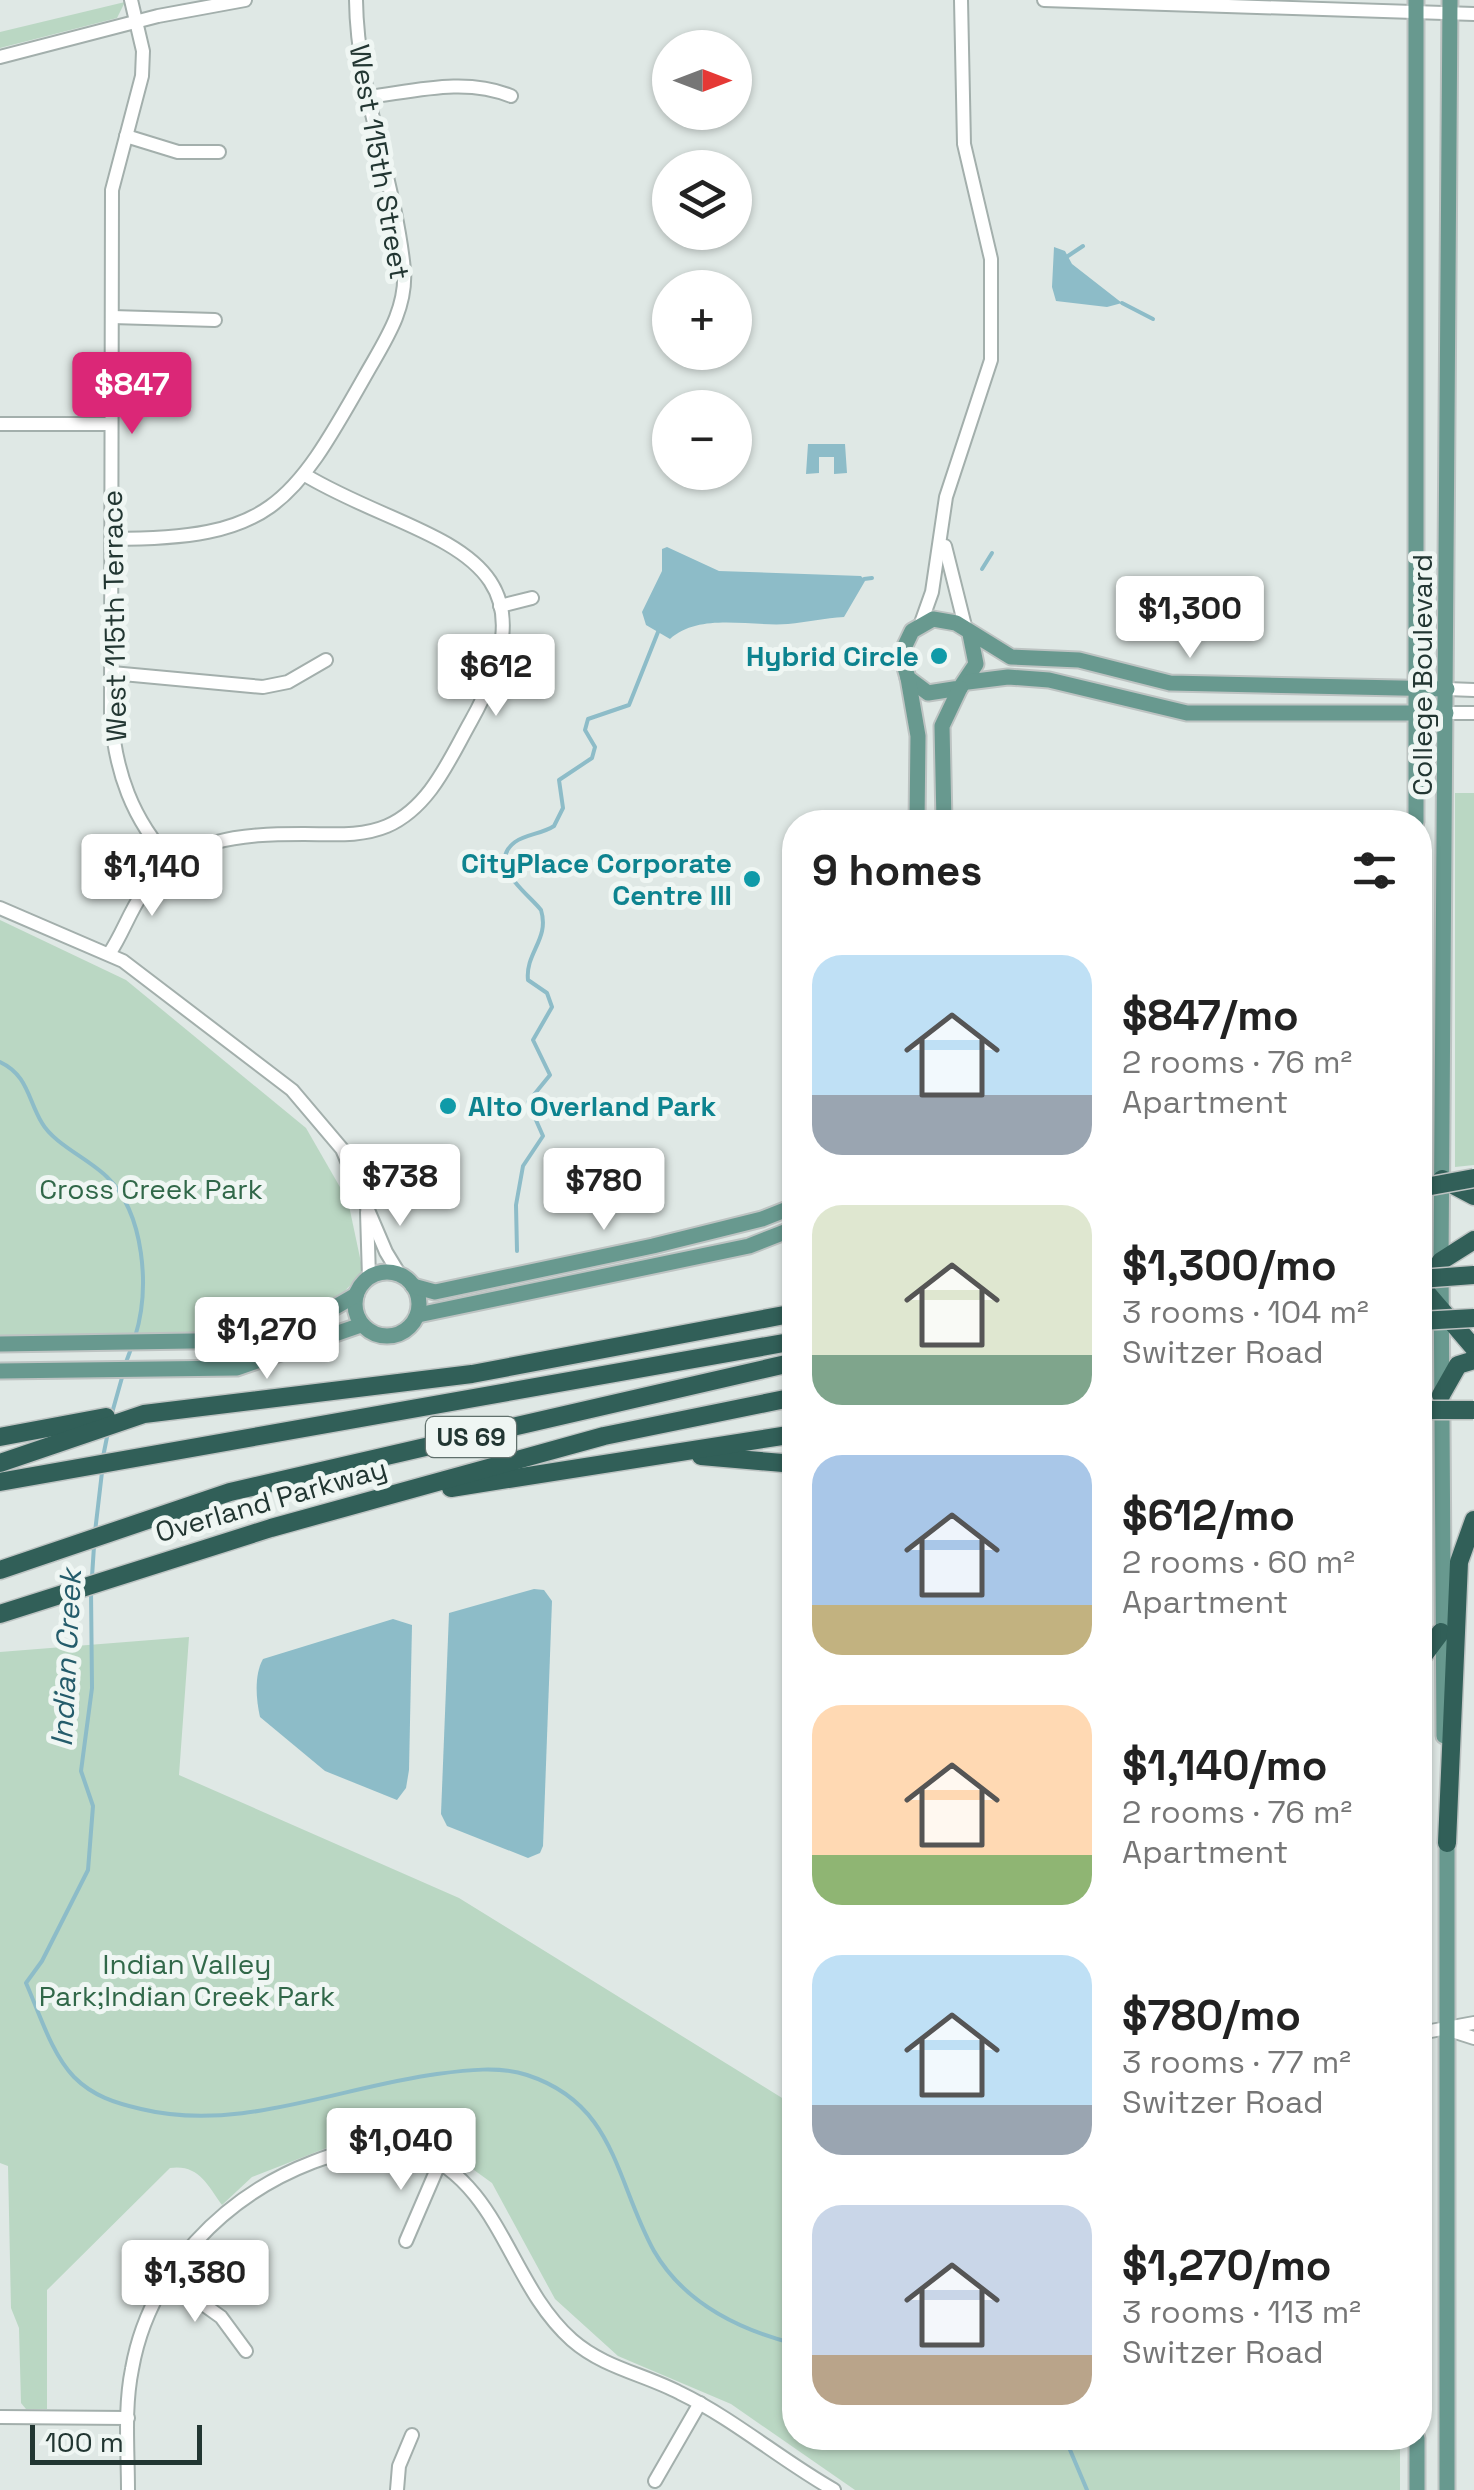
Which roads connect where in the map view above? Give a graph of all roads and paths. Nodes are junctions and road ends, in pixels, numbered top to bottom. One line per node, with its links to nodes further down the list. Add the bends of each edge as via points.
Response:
1 (132, 0): 9 (street, West 115th Terrace)
2 (245, 0): 9 (street)
3 (356, 0): 12 (street, West 115th Street)
4 (961, 0): 20 (street, via 964,144 991,258 994,324 992,360 946,496)
5 (1044, 0): 6 (street)
6 (1416, 7): 7 (street); 31 (main road, College Boulevard)
7 (1450, 7): 8 (street); 32 (main road, College Boulevard)
8 (1474, 14)
9 (137, 22): 10 (street); 13 (street, West 115th Terrace, via 142,76)
10 (0, 57)
11 (511, 96): 12 (street, via 428,87)
12 (369, 97): 19 (street, West 115th Street, via 404,289 394,326)
13 (126, 136): 14 (street, via 178,152); 15 (street, West 115th Terrace, via 112,190)
14 (219, 152)
15 (112, 316): 16 (street); 18 (street, West 115th Terrace)
16 (215, 320)
17 (0, 424): 18 (street)
18 (111, 424): 21 (street, West 115th Terrace)
19 (305, 476): 21 (street, West 115th Street, via 274,504 223,530 172,539); 23 (street, via 463,552)
20 (943, 534): 24 (street); 25 (street)
21 (112, 538): 27 (street, West 115th Terrace)
22 (532, 598): 23 (street)
23 (500, 606): 41 (street, via 504,644 495,678 417,807 370,832 244,834 198,846)
24 (922, 623): 25 (main road, via 945,619); 28 (main road, via 904,641)
25 (968, 632): 29 (main road, via 1012,656 1079,660); 30 (main road, via 976,664)
26 (326, 660): 27 (street, via 288,682 263,687)
27 (112, 673): 41 (street, West 115th Terrace, via 120,772 141,823)
28 (908, 678): 30 (main road, via 928,693); 38 (main road, via 918,736)
29 (1180, 684): 31 (main road); 34 (main road)
30 (964, 685): 34 (main road, via 1008,676 1049,680); 39 (main road, via 942,726)
31 (1416, 688): 32 (main road); 36 (main road, College Boulevard)
32 (1447, 689): 33 (street); 37 (main road, College Boulevard)
33 (1474, 690)
34 (1176, 711): 36 (main road)
35 (1474, 712): 37 (street)
36 (1416, 713): 37 (main road); 40 (main road, College Boulevard)
37 (1446, 713): 45 (main road, College Boulevard)
38 (918, 810)
39 (944, 810)
40 (1416, 810)
41 (172, 862): 43 (street, via 141,896)
42 (0, 908): 43 (street)
43 (109, 954): 48 (street, via 292,1090 333,1135)
44 (1474, 1178): 46 (highway, bridge)
45 (1442, 1179): 47 (highway); 53 (main road, College Boulevard)
46 (1432, 1186)
47 (1474, 1196)
48 (368, 1199): 57 (street); 59 (street, via 386,1252)
49 (782, 1212): 52 (main road)
50 (782, 1233): 54 (main road)
51 (1474, 1240): 56 (highway)
52 (653, 1246): 54 (main road); 59 (main road, via 435,1292)
53 (1432, 1246)
54 (656, 1266): 64 (main road)
55 (1474, 1275): 58 (highway, bridge)
56 (1432, 1276)
57 (368, 1277): 59 (main road, via 390,1272); 61 (main road)
58 (1432, 1279)
59 (407, 1280): 64 (main road)
60 (1432, 1290): 63 (highway)
61 (356, 1295): 69 (main road); 71 (main road, via 297,1329 256,1340)
62 (782, 1304): 68 (highway)
63 (1441, 1309): 72 (highway); 76 (main road)
64 (418, 1315): 69 (main road, via 388,1337)
65 (782, 1315): 68 (highway)
66 (1474, 1318): 67 (highway, bridge)
67 (1432, 1320)
68 (746, 1322): 80 (highway, via 472,1374)
69 (362, 1325): 75 (main road, via 237,1368)
70 (782, 1343): 86 (highway)
71 (0, 1344)
72 (1474, 1348)
73 (1474, 1360): 76 (highway, via 1458,1365)
74 (782, 1365): 89 (highway, Overland Parkway / US 69, via 314,1472 148,1517)
75 (0, 1371)
76 (1441, 1395): 91 (main road)
77 (782, 1400): 87 (highway, Overland Parkway / US 69, via 604,1436)
78 (1432, 1410): 79 (highway, bridge)
79 (1474, 1410)
80 (82, 1426): 82 (highway); 85 (highway)
81 (782, 1436): 83 (highway)
82 (0, 1437)
83 (656, 1455): 84 (highway); 87 (highway)
84 (782, 1462)
85 (0, 1463)
86 (0, 1482)
87 (366, 1501): 90 (highway, Overland Parkway / US 69)
88 (1474, 1520): 93 (highway, via 1459,1562)
89 (0, 1570)
90 (0, 1614)
91 (1441, 1632): 92 (highway); 93 (main road)
92 (1432, 1644)
93 (1447, 1843): 95 (main road)
94 (1474, 2023): 95 (street)
95 (1447, 2030): 96 (street); 97 (street); 112 (main road)
96 (1432, 2032)
97 (1474, 2038)
98 (440, 2162): 99 (street); 100 (street, via 384,2145 311,2162 234,2205); 102 (street, via 478,2194 545,2310 570,2338 604,2362)
99 (406, 2241)
100 (168, 2278): 101 (street, via 221,2317); 104 (street, via 136,2346)
101 (246, 2351)
102 (700, 2404): 107 (street); 110 (street)
103 (0, 2416): 104 (street)
104 (128, 2418): 108 (street)
105 (412, 2436): 109 (street)
106 (1417, 2450): 111 (main road)
107 (656, 2481)
108 (128, 2490)
109 (397, 2490)
110 (834, 2490)
111 (1417, 2490)
112 (1447, 2490)

